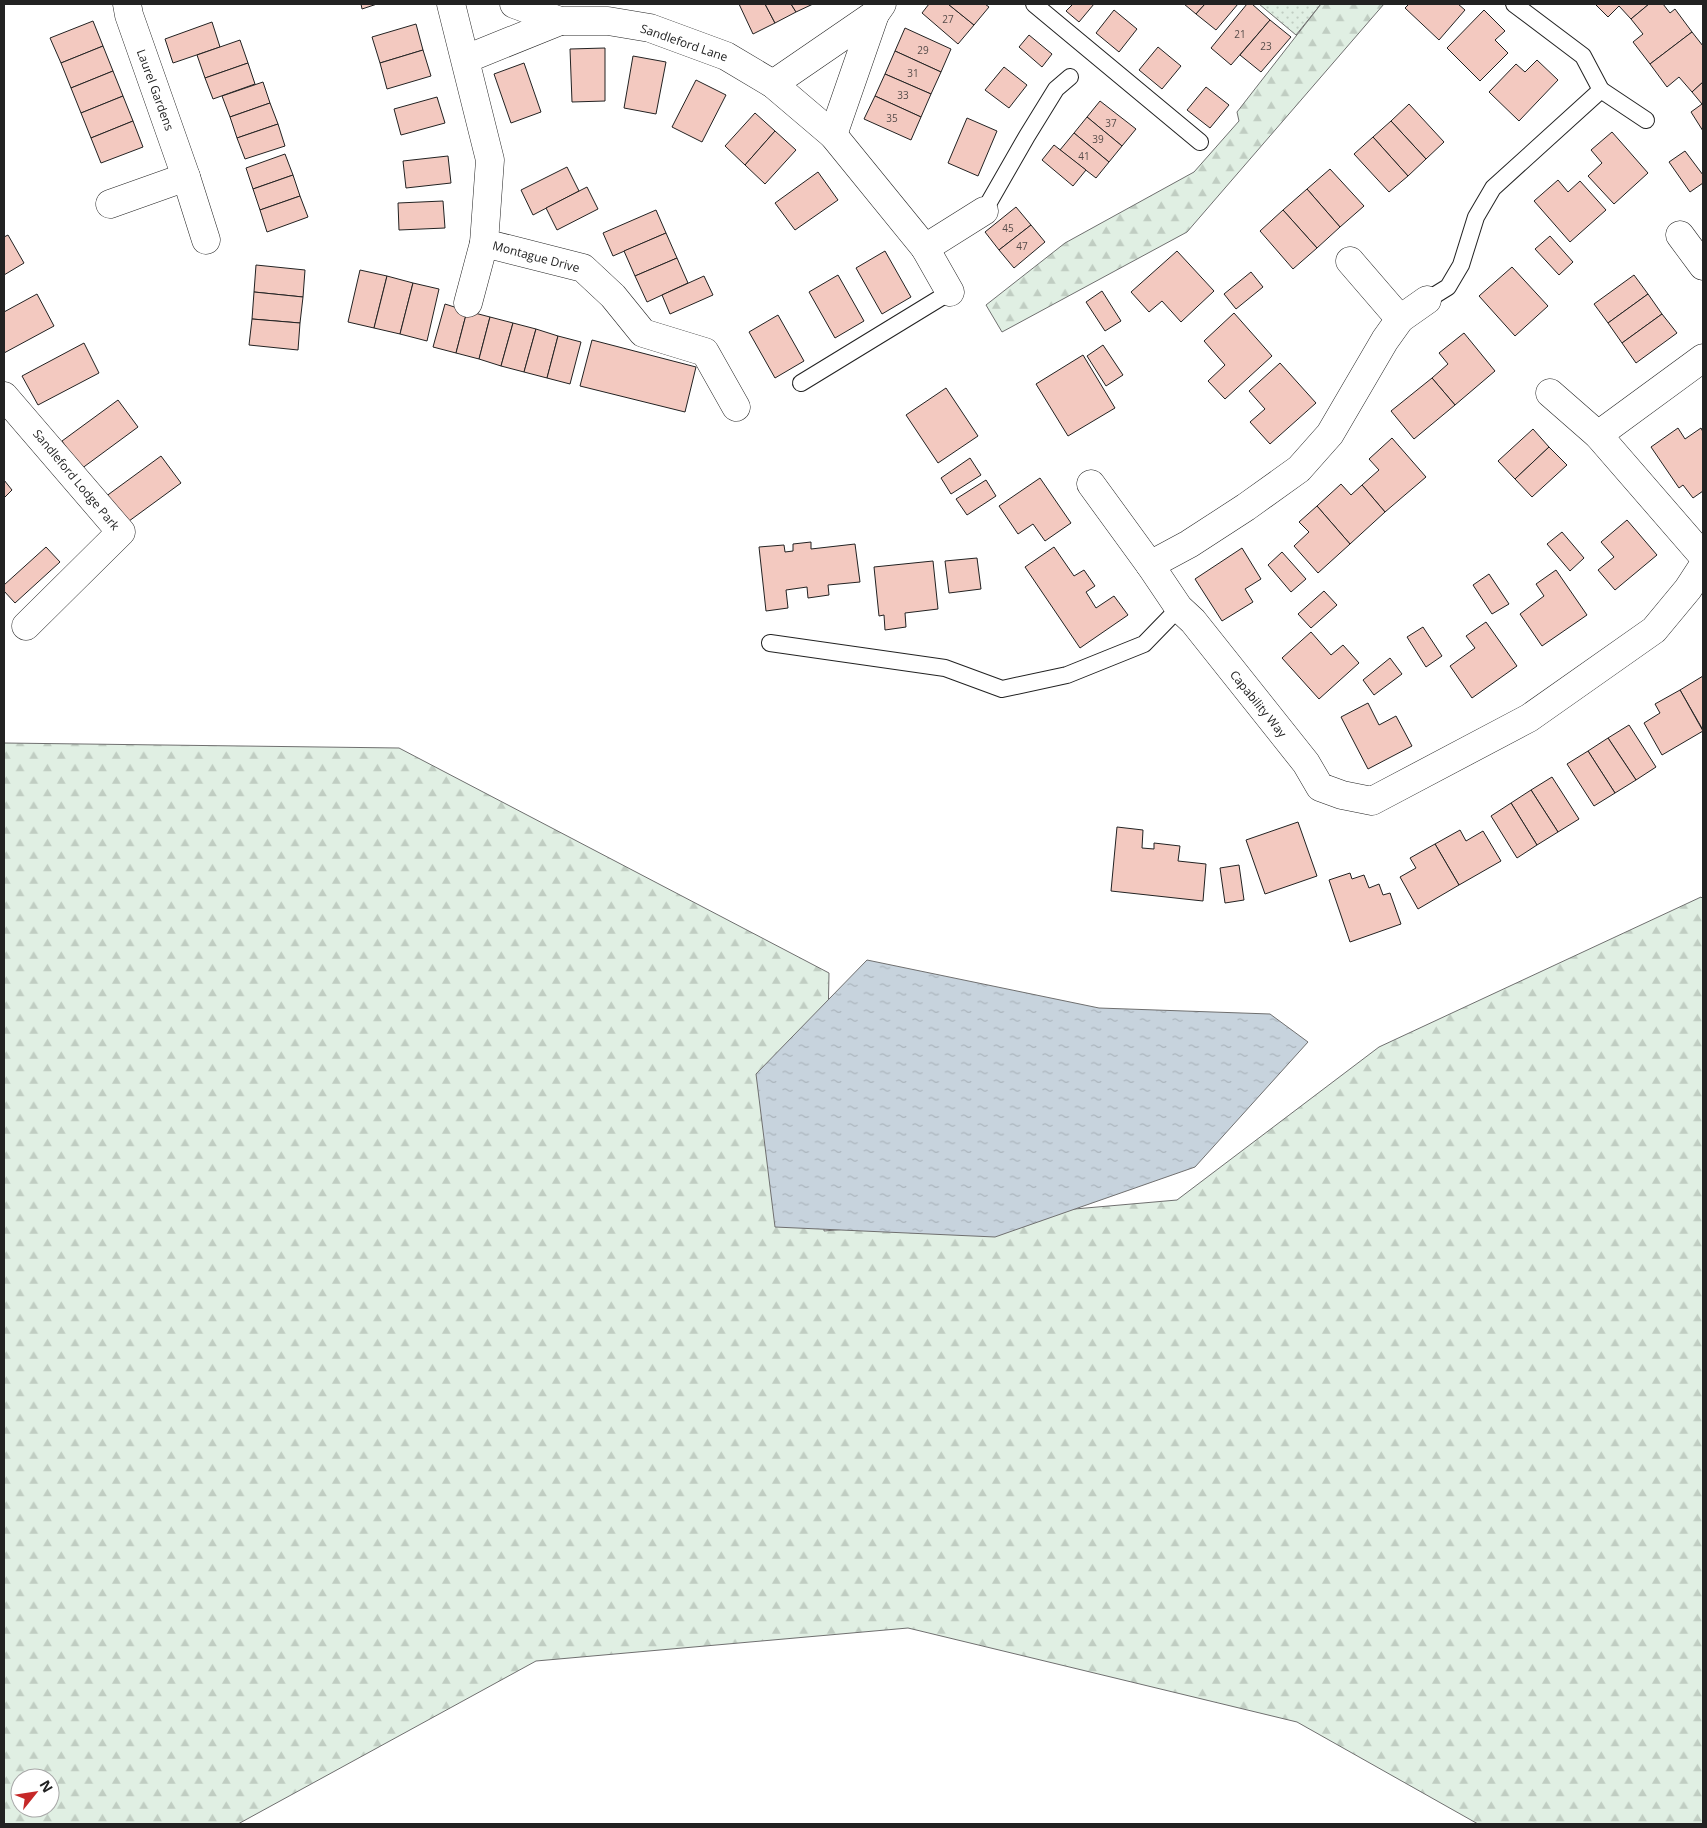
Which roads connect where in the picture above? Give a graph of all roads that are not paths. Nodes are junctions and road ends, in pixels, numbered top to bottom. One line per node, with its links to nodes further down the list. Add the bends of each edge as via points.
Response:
1 (127, 4): 15 (street, Laurel Gardens)
2 (451, 4): 8 (street, Montague Drive)
3 (514, 4): 7 (street, Sandleford Lane)
4 (1034, 4): 14 (lane)
5 (1514, 4): 11 (lane, via 1584,56)
6 (878, 9): 10 (street); 13 (street)
7 (560, 21): 8 (street, Sandleford Lane); 10 (street, Sandleford Lane, via 608,21 650,28 726,56)
8 (466, 59): 20 (street, Montague Drive, via 490,160)
9 (1070, 77): 17 (lane, via 1056,89)
10 (773, 84): 13 (street, Sandleford Lane)
11 (1601, 90): 12 (lane); 25 (lane, via 1493,188 1476,217 1461,265 1448,287)
12 (1646, 120)
13 (832, 135): 21 (street, Sandleford Lane)
14 (1200, 142)
15 (186, 177): 16 (street); 19 (street, Laurel Gardens)
16 (110, 204)
17 (984, 211): 21 (street)
18 (1680, 235): 23 (street)
19 (206, 240)
20 (484, 243): 26 (street, Montague Drive); 32 (street, Montague Drive, via 583,268 613,296 643,333 705,352)
21 (925, 248): 24 (street, Sandleford Lane)
22 (1350, 261): 27 (street)
23 (1703, 266)
24 (950, 292): 29 (lane)
25 (1427, 300): 27 (street)
26 (468, 303)
27 (1400, 319): 36 (street, via 1330,434 1299,469 1246,508)
28 (1703, 358): 33 (street)
29 (801, 383)
30 (1550, 393): 33 (street)
31 (4, 396): 39 (street, Sandleford Lodge Park, via 122,532)
32 (736, 407)
33 (1598, 435): 35 (street)
34 (1091, 484): 36 (street, Capability Way)
35 (1703, 556)
36 (1150, 565): 38 (street, Capability Way)
37 (1703, 566): 38 (street, Capability Way, via 1654,630 1529,718 1372,801 1320,787 1306,763)
38 (1179, 608): 40 (lane, via 1144,644 1067,675 1002,689 945,668)
39 (26, 626)
40 (770, 643)

